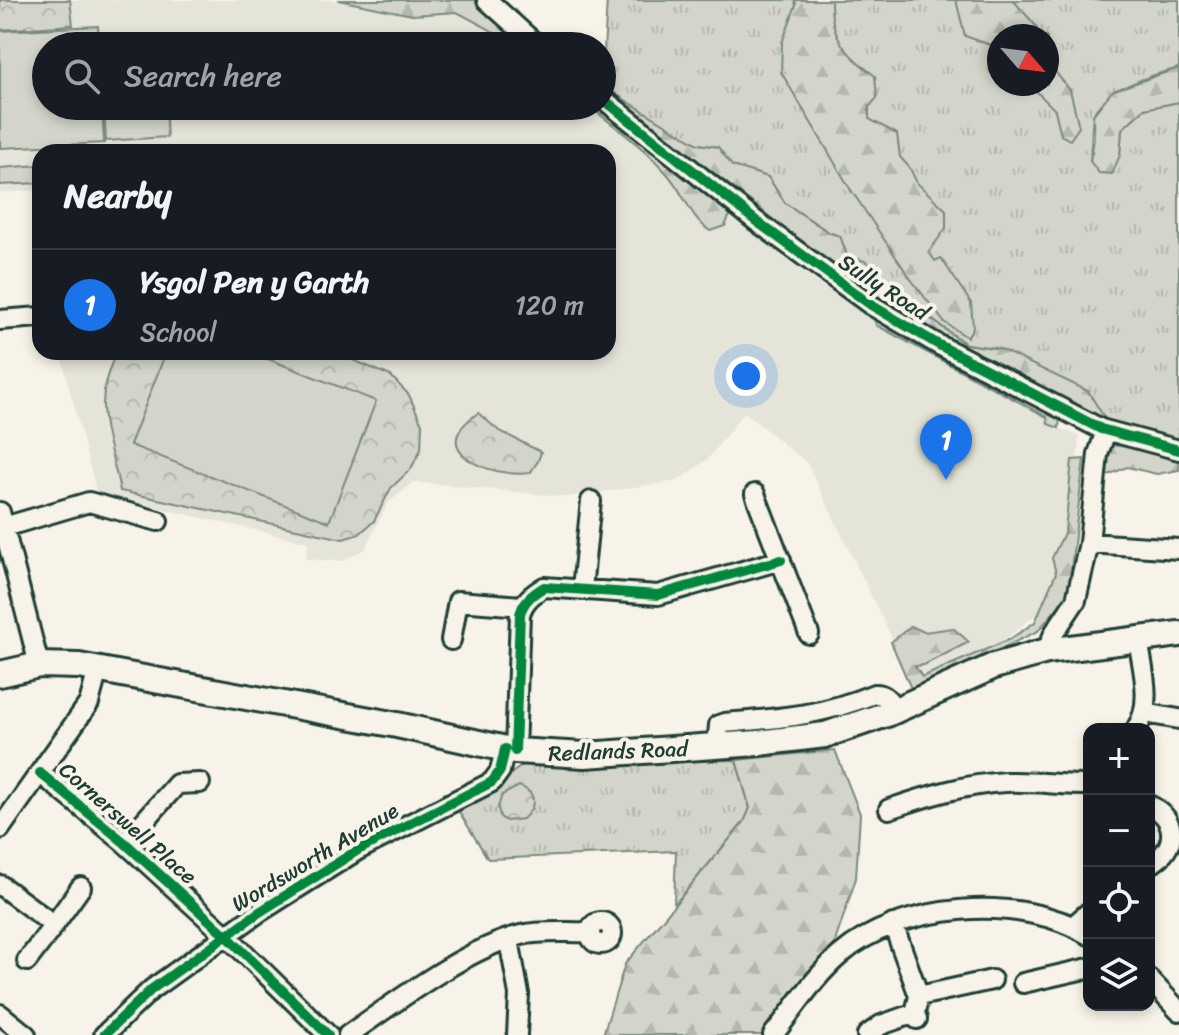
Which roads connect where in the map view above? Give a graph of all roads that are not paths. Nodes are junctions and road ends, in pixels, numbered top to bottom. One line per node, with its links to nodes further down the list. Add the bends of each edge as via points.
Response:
1 (487, 0): 2 (street)
2 (522, 32)
3 (616, 109): 6 (street, Sully Road, via 842,286 939,345)
4 (32, 318): 5 (street)
5 (0, 320)
6 (1106, 431): 7 (street, Sully Road); 12 (street, via 1098,454)
7 (1179, 450)
8 (755, 494): 14 (street)
9 (591, 501): 15 (street)
10 (2, 519): 11 (street, via 89,502); 22 (street)
11 (158, 521)
12 (1089, 543): 13 (street); 21 (street, via 1076,600)
13 (1179, 549)
14 (781, 560): 15 (street, via 658,595); 17 (street)
15 (582, 589): 16 (street, via 544,587)
16 (522, 606): 20 (street, via 458,601); 27 (street)
17 (809, 634)
18 (1179, 634): 19 (main road, Redlands Road)
19 (1138, 639): 21 (main road, Redlands Road); 26 (street, via 1146,699)
20 (451, 640)
21 (1047, 651): 27 (main road, Redlands Road, via 994,666 825,735 585,755)
22 (39, 665): 23 (main road, Redlands Road); 24 (main road, Redlands Road)
23 (98, 669): 27 (main road, Redlands Road); 28 (street, via 89,703)
24 (0, 674)
25 (1179, 719): 26 (street)
26 (1140, 721)
27 (510, 750): 43 (street, Wordsworth Avenue, via 492,782 358,850)
28 (40, 773): 34 (street); 35 (street, Cornerswell Place)
29 (200, 783): 35 (street, via 177,784)
30 (1083, 785): 32 (street, via 987,784)
31 (1155, 808): 33 (street)
32 (889, 809)
33 (1174, 819): 36 (street, via 1170,844)
34 (0, 829)
35 (125, 843): 43 (street, Cornerswell Place)
36 (1155, 860)
37 (0, 885): 40 (street)
38 (81, 887): 40 (street)
39 (893, 924): 41 (street, via 982,909 1019,912); 51 (street); 58 (street, via 838,956)
40 (54, 925): 45 (street)
41 (1081, 930)
42 (590, 932): 44 (street)
43 (225, 936): 54 (street, Wordsworth Avenue, via 152,989); 55 (street, Cornerswell Place)
44 (509, 940): 56 (street, via 460,962); 57 (street, via 519,994)
45 (27, 961)
46 (1083, 969): 48 (street)
47 (992, 980): 51 (street)
48 (1023, 983)
49 (1155, 984): 50 (street)
50 (1176, 1002)
51 (917, 1009): 59 (street)
52 (0, 1014): 53 (street)
53 (26, 1035)
54 (104, 1035)
55 (328, 1035)
56 (348, 1035)
57 (517, 1035)
58 (773, 1035)
59 (867, 1035)

